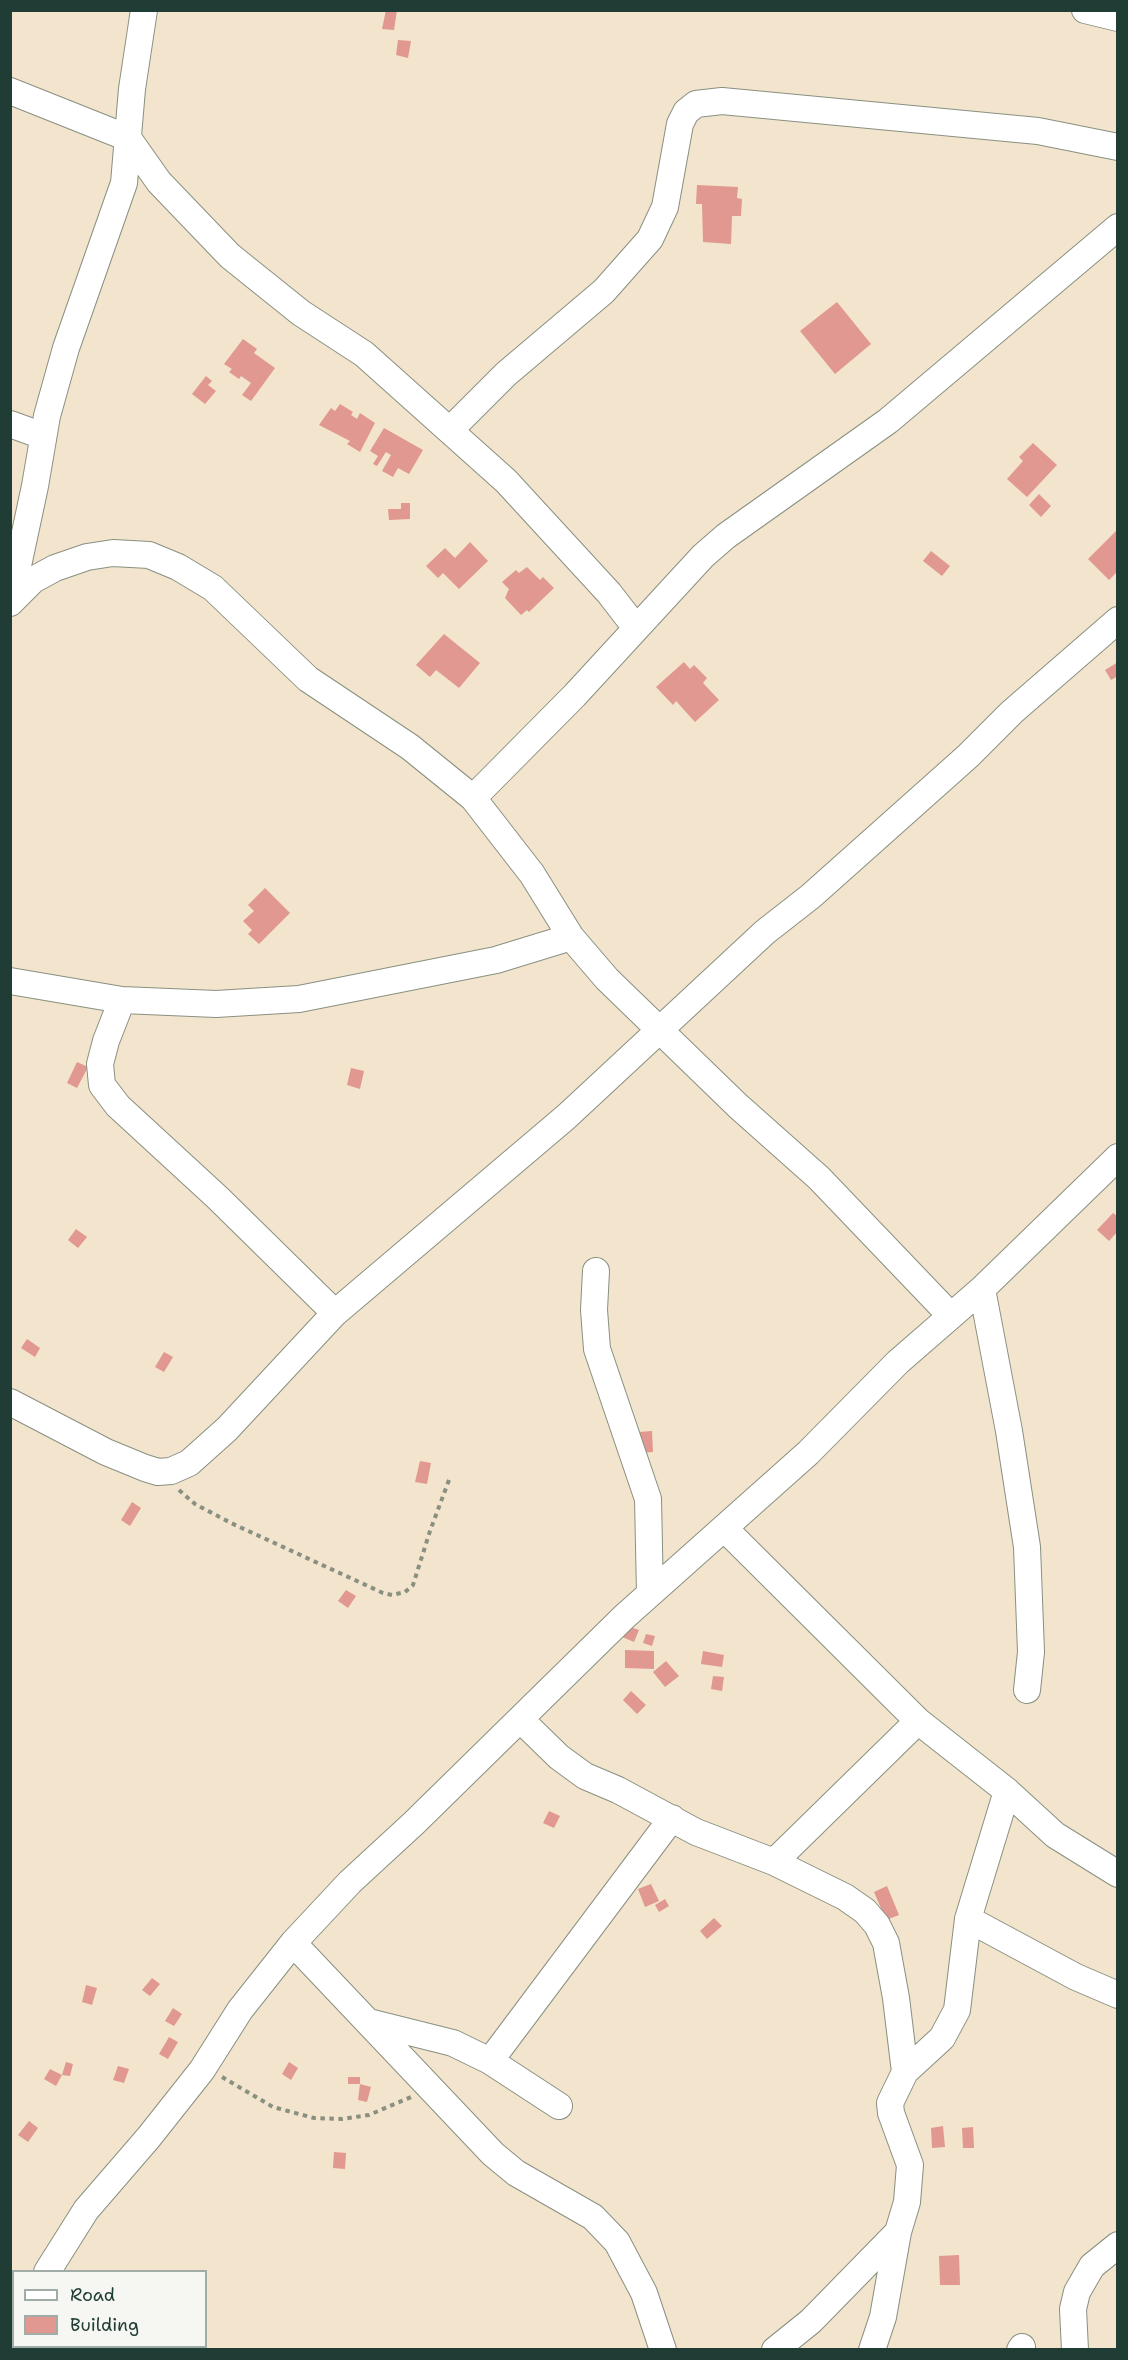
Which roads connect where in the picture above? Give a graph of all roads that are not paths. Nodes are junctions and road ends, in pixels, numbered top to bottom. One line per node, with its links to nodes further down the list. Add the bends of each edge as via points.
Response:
1 (144, 10): 5 (street)
2 (1085, 10): 3 (street)
3 (1118, 18)
4 (10, 91): 5 (street)
5 (128, 138): 9 (street, via 159,182 230,256 301,313 364,354); 10 (street, via 124,183 66,348)
6 (1118, 147): 9 (street, via 1038,131 722,100 696,104 680,124 665,207 651,239 604,291 498,382)
7 (1118, 226): 13 (street, via 896,415 726,536)
8 (10, 424): 10 (street)
9 (451, 429): 13 (street, via 535,511)
10 (43, 436): 11 (street)
11 (10, 603): 14 (street, via 33,580 87,557 113,553 149,555 178,567 213,588 309,679 410,747)
12 (1118, 620): 18 (street)
13 (636, 628): 14 (street)
14 (473, 798): 15 (street, via 532,874)
15 (571, 937): 17 (street, via 496,960 299,999 216,1004); 18 (street, via 607,979)
16 (10, 981): 17 (street)
17 (122, 1000): 22 (street, via 100,1064 102,1085 118,1107)
18 (659, 1028): 22 (street, via 566,1117); 23 (street, via 819,1178)
19 (1118, 1157): 21 (street)
20 (596, 1271): 26 (street, via 597,1349 648,1499)
21 (982, 1289): 23 (street); 27 (street, via 1027,1547 1031,1652)
22 (335, 1313): 24 (street, via 227,1429 189,1463 171,1471 158,1472 106,1452)
23 (951, 1316): 25 (street)
24 (10, 1402)
25 (724, 1528): 26 (street); 29 (street)
26 (650, 1593): 28 (street)
27 (1027, 1690)
28 (521, 1720): 31 (street, via 585,1776); 35 (street, via 375,1858)
29 (918, 1721): 30 (street); 32 (street)
30 (1007, 1791): 33 (street, via 1054,1835); 34 (street)
31 (672, 1818): 32 (street, via 696,1832); 38 (street)
32 (774, 1862): 39 (street, via 845,1896 877,1925 891,1965)
33 (1118, 1874)
34 (968, 1919): 36 (street); 39 (street, via 957,2010 942,2038)
35 (293, 1943): 37 (street); 43 (street, via 150,2137 86,2210)
36 (1118, 1995)
37 (369, 2022): 38 (street, via 453,2043); 44 (street, via 493,2154 516,2173 593,2217 617,2242 644,2293)
38 (490, 2061): 40 (street)
39 (905, 2072): 41 (street, via 890,2103 910,2165 908,2202)
40 (559, 2106)
41 (898, 2232): 45 (street, via 811,2320); 46 (street, via 883,2317)
42 (1118, 2245): 47 (street, via 1092,2266 1077,2292 1073,2309)
43 (47, 2270)
44 (663, 2349)
45 (775, 2349)
46 (872, 2349)
47 (1075, 2349)

